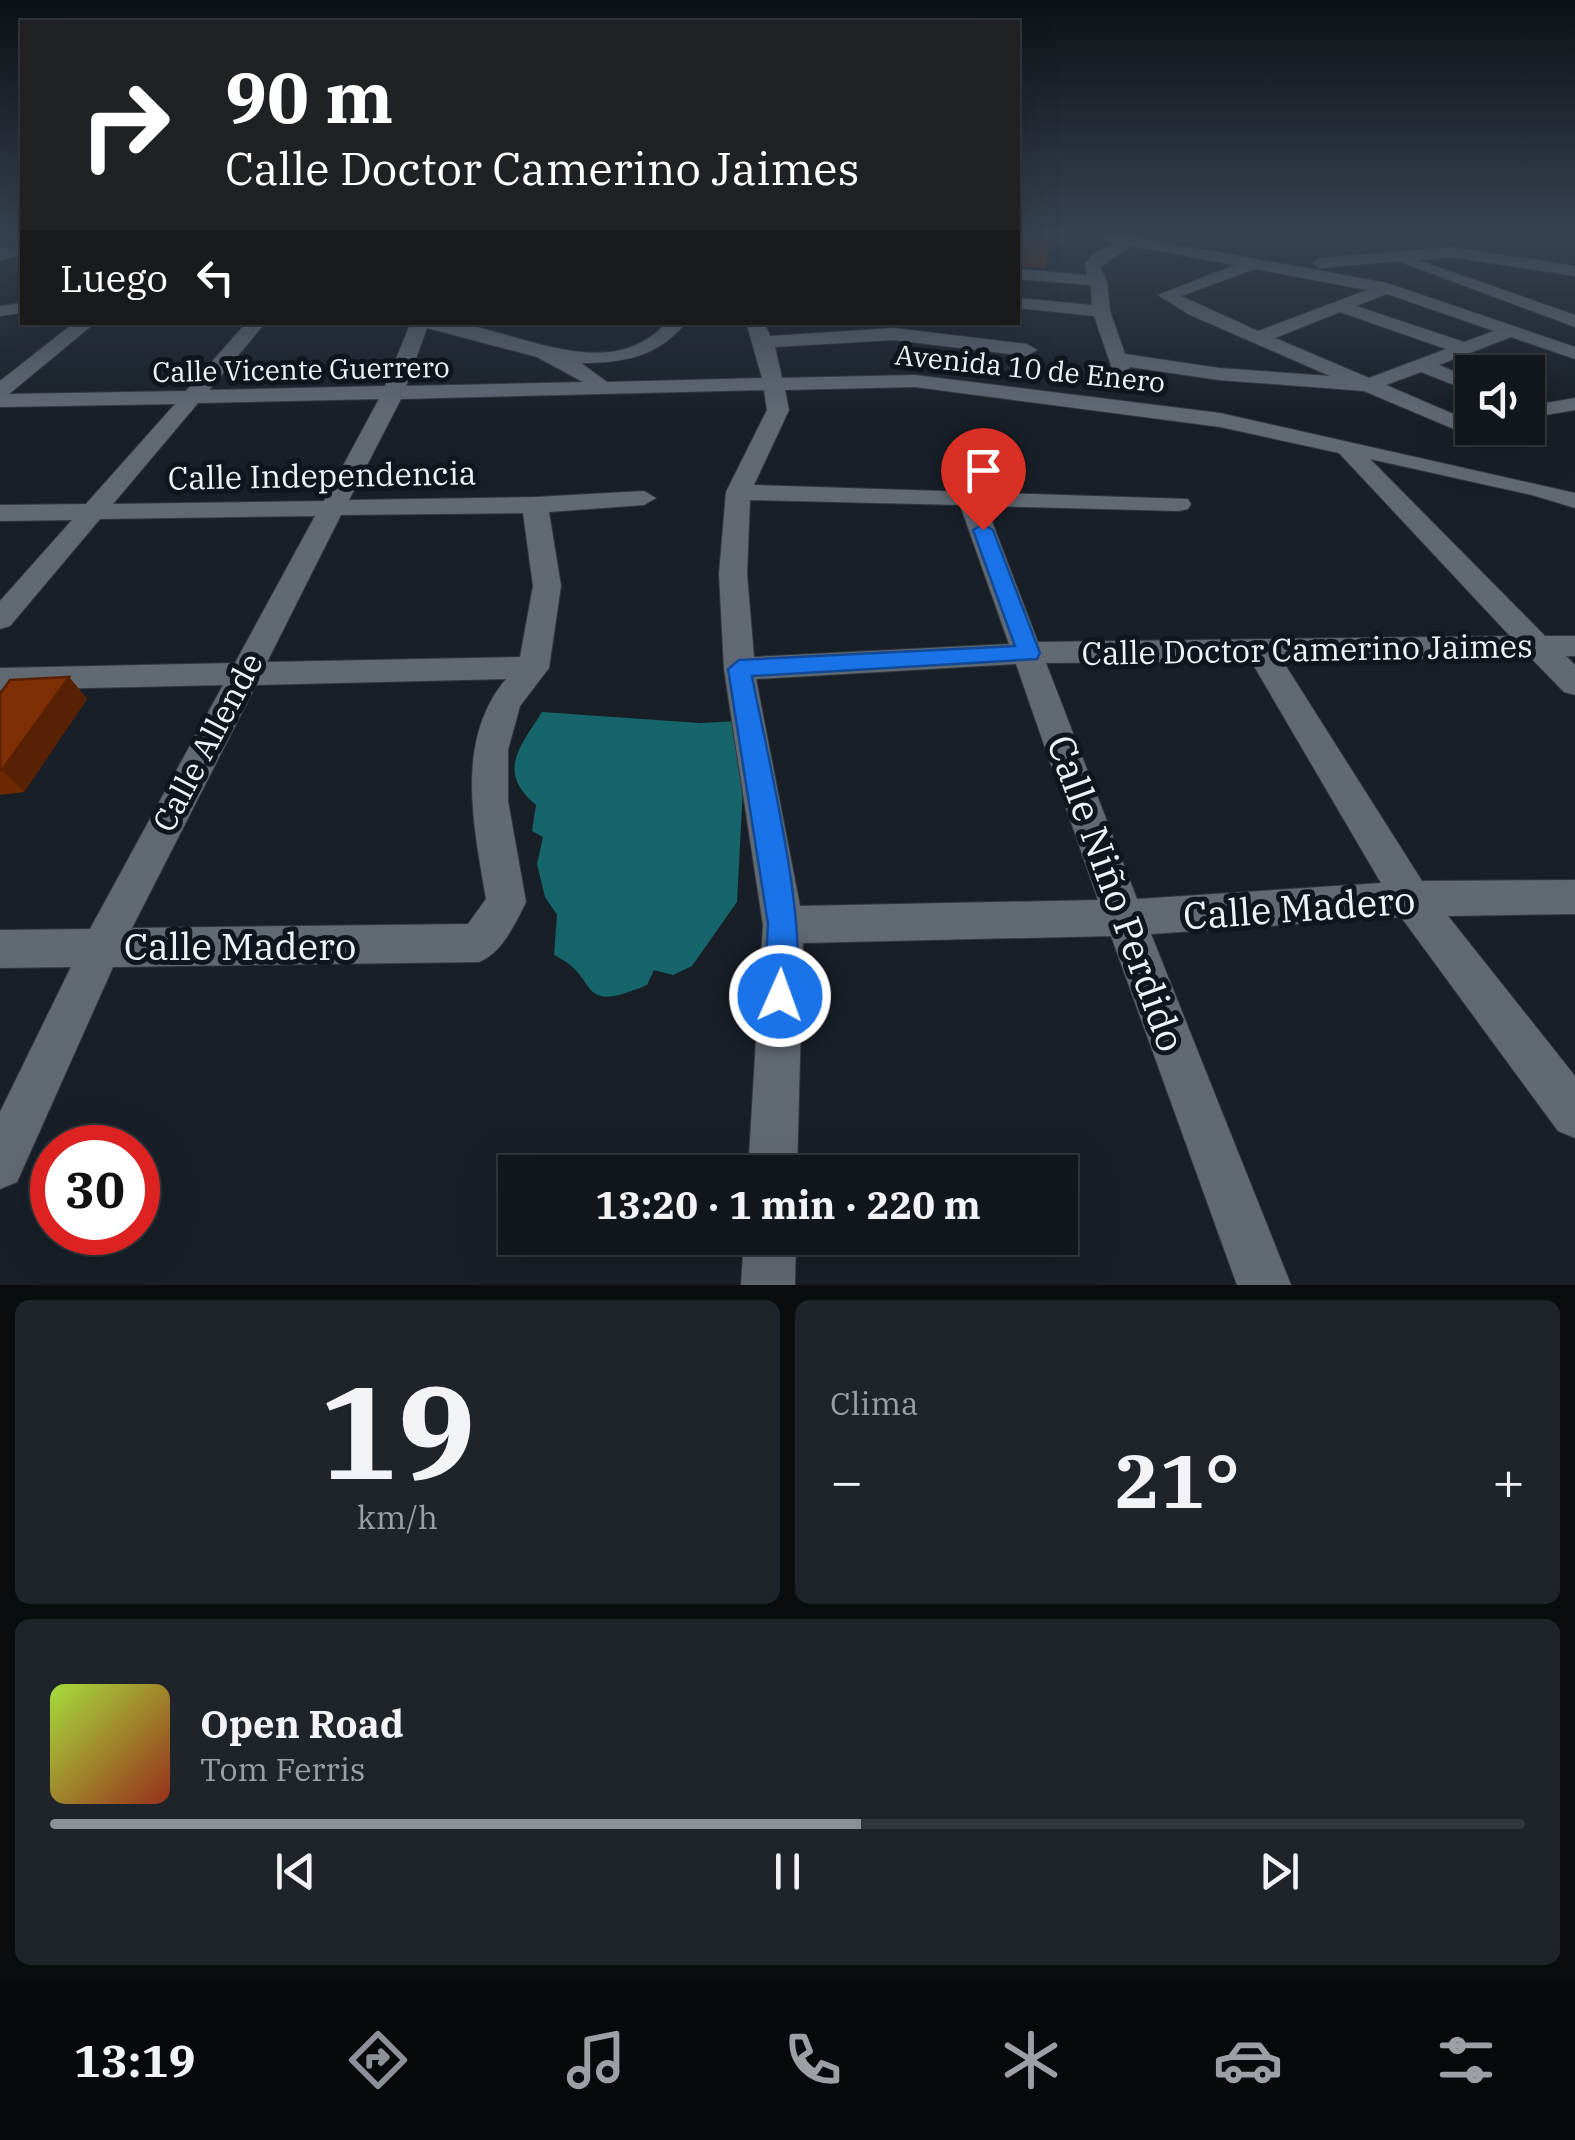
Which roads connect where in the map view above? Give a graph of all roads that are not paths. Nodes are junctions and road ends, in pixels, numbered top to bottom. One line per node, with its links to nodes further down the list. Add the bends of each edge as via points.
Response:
1 (1100, 294): 8 (street)
2 (1170, 294): 20 (street)
3 (1371, 294): 7 (street)
4 (1405, 294): 17 (street)
5 (1499, 294): 9 (street)
6 (1020, 303): 8 (street)
7 (1339, 306): 19 (street); 21 (street)
8 (1101, 311): 20 (street, via 1119,364)
9 (1575, 321)
10 (82, 325): 29 (street)
11 (254, 325): 32 (street)
12 (421, 325): 31 (street, Calle Allende)
13 (434, 325): 24 (street)
14 (675, 325): 24 (street, via 645,350)
15 (862, 328): 16 (street); 18 (street)
16 (938, 330): 22 (street)
17 (1511, 330): 21 (street); 23 (street)
18 (760, 332): 27 (street)
19 (1257, 338): 20 (street); 28 (street)
20 (1221, 348): 28 (street)
21 (1463, 348): 25 (street)
22 (1026, 350)
23 (1575, 353)
24 (558, 357): 30 (street, via 586,370)
25 (1421, 364): 26 (street); 28 (street)
26 (1455, 379)
27 (775, 384): 30 (street, Avenida 10 de Enero); 37 (street, Avenida 10 de Enero, via 943,383 1220,420); 38 (street, via 778,410)
28 (1368, 385): 36 (street)
29 (0, 390)
30 (604, 390): 31 (street, Calle Vicente Guerrero)
31 (392, 395): 32 (street, Calle Vicente Guerrero); 44 (street, Calle Allende)
32 (188, 398): 33 (street, Calle Vicente Guerrero); 45 (street)
33 (0, 402)
34 (1575, 404): 35 (street)
35 (1545, 408)
36 (1455, 418)
37 (1346, 447): 41 (street, Avenida 10 de Enero); 48 (street)
38 (738, 492): 40 (street); 53 (street, via 733,574)
39 (644, 498): 43 (street, Calle Independencia)
40 (971, 500): 42 (street); 51 (street, Calle Niño Perdido)
41 (1575, 500)
42 (1179, 504)
43 (535, 505): 44 (street, Calle Independencia); 52 (street, via 547,586)
44 (334, 506): 45 (street, Calle Independencia); 54 (street, Calle Allende)
45 (90, 511): 46 (street, Calle Independencia); 47 (street)
46 (0, 513)
47 (0, 619)
48 (1533, 645): 49 (street, Calle Doctor Camerino Jaimes); 50 (street, Calle Doctor Camerino Jaimes); 56 (street)
49 (1575, 646)
50 (1261, 651): 51 (street, Calle Doctor Camerino Jaimes); 58 (street)
51 (1029, 653): 53 (street, Calle Doctor Camerino Jaimes); 59 (street, Calle Niño Perdido)
52 (534, 668): 54 (street); 61 (street, Calle Madero, via 506,702 491,738 491,798 506,902 479,943)
53 (739, 669): 60 (street)
54 (242, 674): 55 (street); 61 (street, Calle Allende)
55 (0, 680)
56 (1575, 684)
57 (1575, 897): 58 (street, Calle Madero)
58 (1411, 899): 59 (street, Calle Madero); 63 (street)
59 (1124, 918): 60 (street, Calle Madero); 68 (street, Calle Niño Perdido)
60 (783, 924): 64 (street)
61 (102, 946): 62 (street, Calle Madero); 65 (street, Calle Allende)
62 (0, 949)
63 (1575, 1114)
64 (773, 1155)
65 (0, 1165)
66 (769, 1255): 67 (street)
67 (768, 1285)
68 (1264, 1285)

